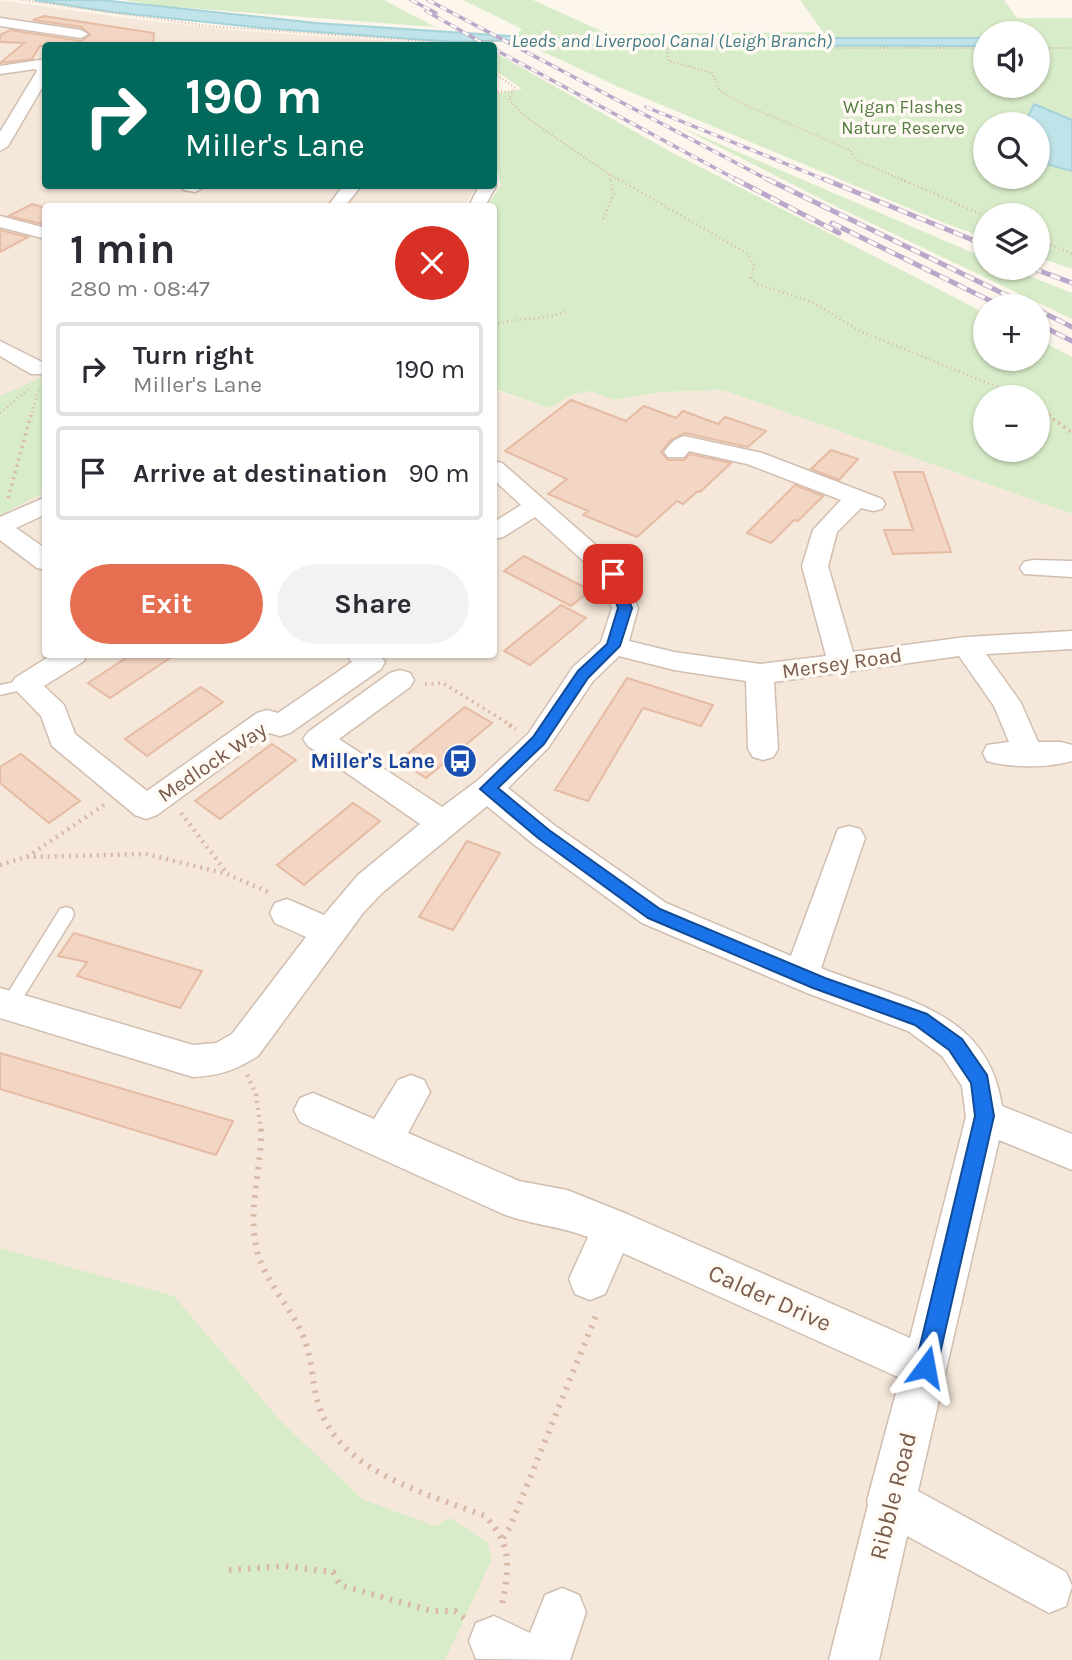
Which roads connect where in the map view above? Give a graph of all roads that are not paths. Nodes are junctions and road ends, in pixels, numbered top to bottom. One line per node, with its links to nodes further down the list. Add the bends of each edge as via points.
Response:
1 (0, 22): 2 (street)
2 (81, 34)
3 (42, 63): 4 (street)
4 (0, 70)
5 (42, 75): 6 (street)
6 (25, 108): 7 (street); 8 (street)
7 (42, 108)
8 (0, 146)
9 (349, 189): 10 (street)
10 (338, 203)
11 (0, 221): 12 (street)
12 (42, 233)
13 (0, 347): 14 (street, via 36,368)
14 (0, 372)
15 (676, 452): 29 (street, via 684,443 754,458 865,501 825,530 815,566)
16 (497, 471): 17 (street)
17 (537, 505): 20 (street); 25 (street, via 613,574 625,608)
18 (42, 506): 19 (street)
19 (0, 527): 21 (street)
20 (497, 530)
21 (42, 559)
22 (1070, 564): 23 (street)
23 (1033, 568)
24 (1072, 640): 26 (street, Mersey Road)
25 (614, 646): 30 (street, Mersey Road); 39 (street, via 583,674 538,741)
26 (966, 646): 29 (street, Mersey Road); 37 (street, via 1007,703)
27 (67, 658): 32 (street)
28 (365, 658): 33 (street, Medlock Way, via 371,662)
29 (842, 662): 30 (street, Mersey Road)
30 (760, 674): 35 (street)
31 (400, 680): 34 (street)
32 (13, 688): 33 (street, Medlock Way, via 54,712 62,739 135,799 267,720 279,726)
33 (290, 719): 34 (street)
34 (318, 739): 40 (street)
35 (764, 748)
36 (998, 753): 37 (street)
37 (1028, 753): 38 (street)
38 (1061, 754)
39 (488, 789): 40 (street); 45 (street, Ribble Road, via 654,914)
40 (442, 823): 44 (street, via 370,884)
41 (849, 838): 45 (street)
42 (283, 904): 44 (street)
43 (66, 914): 46 (lane)
44 (330, 933): 46 (street, via 257,1031 233,1054 206,1061 193,1061)
45 (801, 975): 49 (street, Ribble Road, via 921,1020 955,1045 980,1081)
46 (5, 1004)
47 (411, 1092): 50 (street)
48 (313, 1110): 50 (street, Calder Drive)
49 (985, 1116): 51 (street); 54 (street, Ribble Road)
50 (383, 1141): 52 (street, Calder Drive, via 517,1200 567,1209)
51 (1072, 1152)
52 (613, 1228): 53 (street); 54 (street, Calder Drive)
53 (590, 1279)
54 (926, 1367): 55 (street, Ribble Road)
55 (890, 1501): 56 (street); 59 (street, Ribble Road)
56 (1049, 1589)
57 (562, 1612): 58 (street)
58 (545, 1660)
59 (854, 1660)

